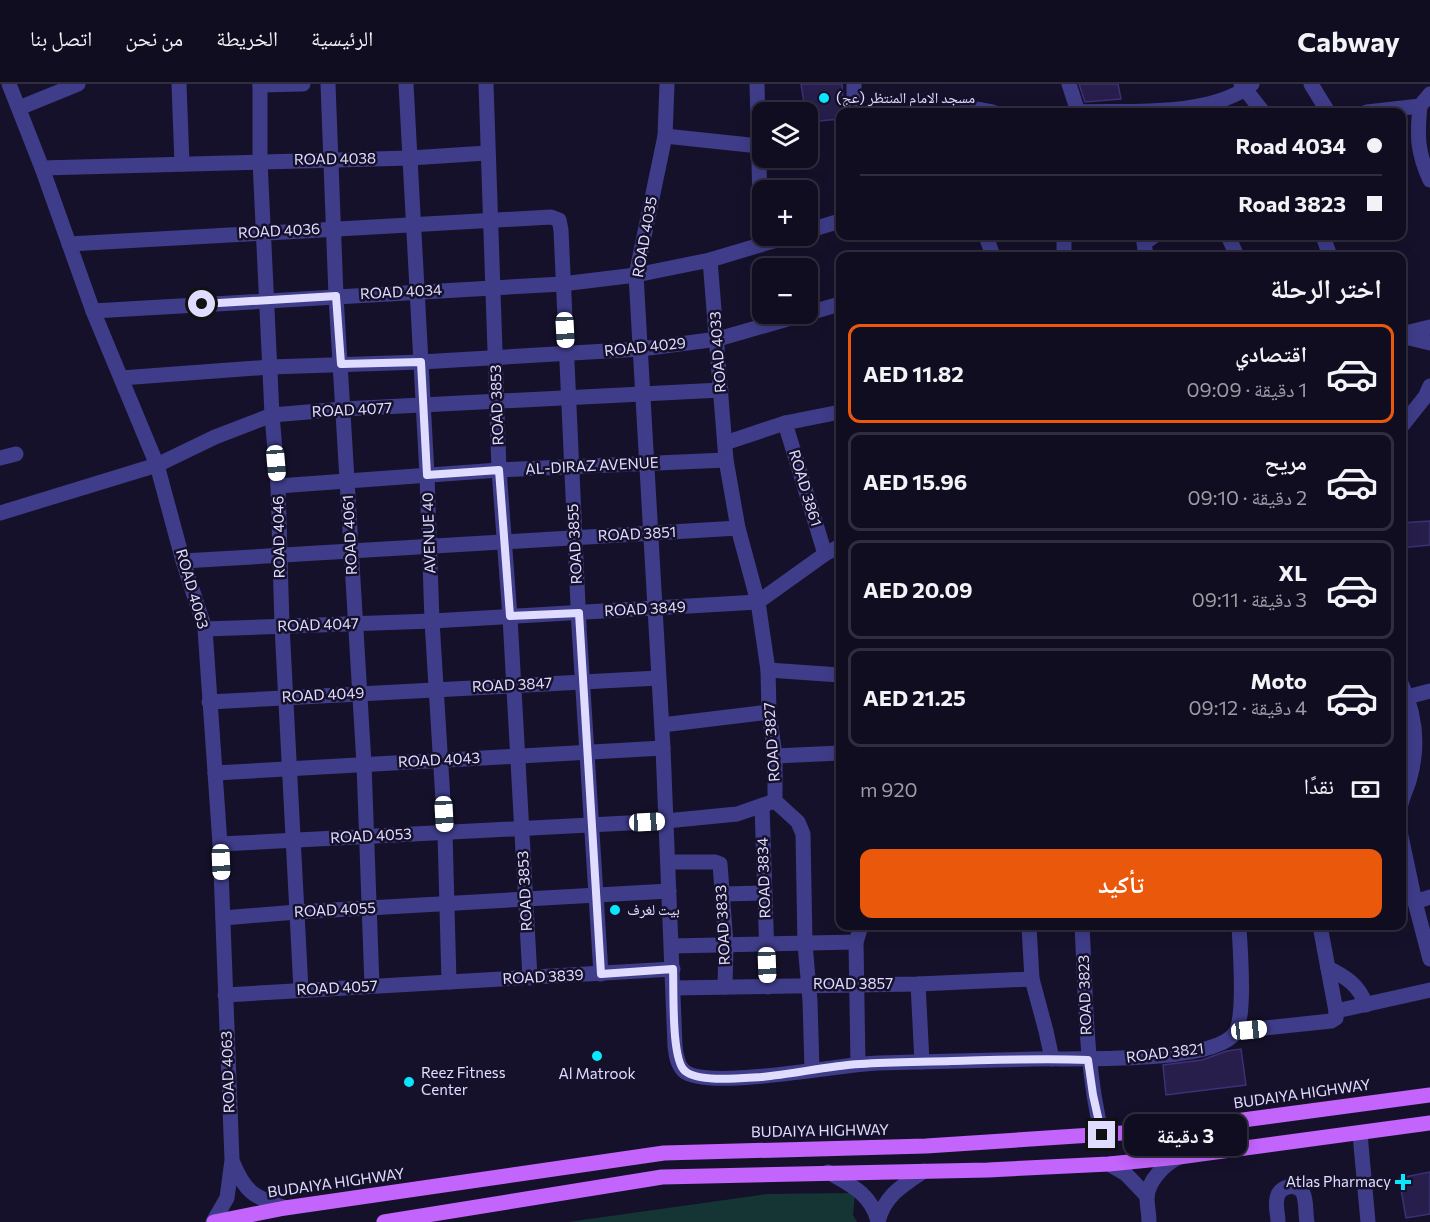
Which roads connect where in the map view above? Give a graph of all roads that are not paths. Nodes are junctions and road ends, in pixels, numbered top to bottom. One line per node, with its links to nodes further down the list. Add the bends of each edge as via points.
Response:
1 (78, 84): 19 (street)
2 (179, 84): 34 (street)
3 (260, 84): 4 (street); 33 (street, ROAD 4046)
4 (303, 84)
5 (328, 84): 32 (street, ROAD 4061)
6 (406, 84): 31 (street, AVENUE 40)
7 (486, 84): 30 (street, ROAD 3853)
8 (668, 84): 28 (street, ROAD 4035)
9 (757, 84): 16 (street)
10 (854, 84): 20 (street)
11 (1070, 84): 22 (street)
12 (1311, 84): 25 (street)
13 (1246, 86): 23 (street, via 1227,100); 24 (street)
14 (7, 91): 19 (street, ROAD 4063)
15 (1430, 94): 18 (street)
16 (758, 102)
17 (962, 106): 21 (street)
18 (1420, 106): 26 (street); 27 (street)
19 (19, 108): 35 (street, ROAD 4063)
20 (854, 108)
21 (972, 108)
22 (1076, 108)
23 (1173, 108)
24 (1260, 108)
25 (1326, 108)
26 (1402, 108)
27 (1424, 128): 36 (street, via 1418,149)
28 (665, 136): 29 (street); 46 (street, ROAD 4035)
29 (752, 145)
30 (488, 153): 31 (street, ROAD 4038); 37 (street, ROAD 3853)
31 (410, 158): 32 (street, ROAD 4038); 39 (street, AVENUE 40)
32 (331, 159): 33 (street, ROAD 4038); 40 (street, ROAD 4061)
33 (260, 161): 34 (street, ROAD 4038); 42 (street, ROAD 4046)
34 (182, 164): 35 (street, ROAD 4038)
35 (42, 168): 43 (street, ROAD 4063)
36 (1430, 180)
37 (489, 221): 39 (street, ROAD 4036); 47 (street, ROAD 3855, via 551,217 559,220); 48 (street, ROAD 3853)
38 (836, 222): 41 (street)
39 (414, 223): 40 (street, ROAD 4036); 49 (street, AVENUE 40)
40 (333, 228): 42 (street, ROAD 4036); 50 (street, ROAD 4061)
41 (818, 228)
42 (264, 232): 43 (street, ROAD 4036); 51 (street, ROAD 4046)
43 (69, 244): 53 (street, ROAD 4063)
44 (755, 246): 45 (street, ROAD 4034)
45 (710, 260): 46 (street, ROAD 4034); 57 (street, ROAD 4033)
46 (636, 275): 47 (street, ROAD 4034); 59 (street, ROAD 4035)
47 (562, 284): 48 (street, ROAD 4034); 60 (street, ROAD 3855)
48 (493, 286): 49 (street, ROAD 4034); 61 (street, ROAD 3853)
49 (417, 292): 50 (street, ROAD 4034); 62 (street, AVENUE 40)
50 (336, 296): 51 (street, ROAD 4034); 63 (street, ROAD 4061)
51 (267, 300): 53 (street, ROAD 4034); 64 (street, ROAD 4046)
52 (836, 305): 57 (street, ROAD 4029)
53 (93, 311): 65 (street, ROAD 4063)
54 (1430, 327): 55 (street)
55 (1406, 334)
56 (1406, 336): 58 (street)
57 (718, 339): 59 (street, ROAD 4029); 67 (street, ROAD 4033)
58 (1430, 343)
59 (641, 349): 60 (street, ROAD 4029); 68 (street, ROAD 4035)
60 (566, 353): 61 (street, ROAD 4029); 69 (street, ROAD 3855)
61 (495, 358): 62 (street, ROAD 4029); 70 (street, ROAD 3853)
62 (421, 362): 63 (street, ROAD 4029); 71 (street, AVENUE 40)
63 (341, 364): 64 (street, ROAD 4029); 72 (street, ROAD 4061)
64 (270, 367): 65 (street, ROAD 4029); 74 (street, ROAD 4046)
65 (121, 378): 82 (street, ROAD 4063)
66 (1430, 386): 75 (street)
67 (721, 390): 68 (street, ROAD 4077); 77 (street, ROAD 4033)
68 (643, 394): 69 (street, ROAD 4077); 81 (street, ROAD 4035)
69 (567, 399): 70 (street, ROAD 4077); 83 (street, ROAD 3855)
70 (497, 402): 71 (street, ROAD 4077); 84 (street, ROAD 3853)
71 (423, 407): 72 (street, ROAD 4077); 85 (street, AVENUE 40)
72 (343, 409): 74 (street, ROAD 4077); 86 (street, ROAD 4061)
73 (836, 413): 76 (street)
74 (272, 415): 82 (street, ROAD 4077); 87 (street, ROAD 4046)
75 (1406, 421)
76 (785, 423): 77 (street); 96 (street, ROAD 3861)
77 (725, 443): 80 (street, ROAD 3827)
78 (16, 454): 79 (street)
79 (0, 458)
80 (726, 460): 81 (street, AL-DIRAZ AVENUE); 89 (street, ROAD 3827)
81 (648, 463): 83 (street, AL-DIRAZ AVENUE); 90 (street)
82 (157, 465): 88 (street, ROAD 4077); 98 (street, ROAD 4063)
83 (571, 467): 84 (street, AL-DIRAZ AVENUE); 91 (street, ROAD 3855)
84 (499, 470): 85 (street, AL-DIRAZ AVENUE); 92 (street, ROAD 3853)
85 (427, 475): 86 (street, AL-DIRAZ AVENUE); 93 (street, AVENUE 40)
86 (347, 482): 87 (street, AL-DIRAZ AVENUE); 95 (street, ROAD 4061)
87 (278, 486): 97 (street, ROAD 4046)
88 (0, 513)
89 (738, 528): 90 (street, ROAD 3851); 99 (street, ROAD 3827)
90 (652, 534): 91 (street, ROAD 3851); 100 (street)
91 (575, 537): 92 (street, ROAD 3851); 101 (street, ROAD 3855)
92 (504, 541): 93 (street, ROAD 3851); 102 (street, ROAD 3853)
93 (429, 547): 95 (street, ROAD 3851); 103 (street, AVENUE 40)
94 (836, 548): 96 (street)
95 (351, 550): 97 (street, ROAD 3851); 104 (street, ROAD 4061)
96 (825, 554): 99 (street)
97 (279, 555): 98 (street, ROAD 3851); 105 (street, ROAD 4046)
98 (183, 561): 106 (street, ROAD 4063)
99 (758, 602): 100 (street, ROAD 3849); 107 (street, ROAD 3827)
100 (655, 609): 101 (street, ROAD 3849); 109 (street)
101 (579, 613): 102 (street, ROAD 3849); 110 (street, ROAD 3855)
102 (510, 616): 103 (street, ROAD 3849); 111 (street, ROAD 3853)
103 (432, 621): 104 (street, ROAD 4047); 112 (street, AVENUE 40)
104 (355, 623): 105 (street, ROAD 4047); 115 (street, ROAD 4061)
105 (282, 626): 106 (street, ROAD 4047); 116 (street, ROAD 4046)
106 (205, 629): 118 (street, ROAD 4063)
107 (768, 670): 108 (street); 119 (street, ROAD 3827)
108 (836, 675)
109 (658, 678): 110 (street, ROAD 3847); 120 (street)
110 (582, 681): 111 (street, ROAD 3847); 122 (street, ROAD 3855)
111 (514, 685): 112 (street, ROAD 3847); 124 (street, ROAD 3853)
112 (437, 689): 115 (street, ROAD 4049); 126 (street, AVENUE 40)
113 (1406, 690): 114 (street)
114 (1430, 691)
115 (358, 693): 116 (street, ROAD 4049); 127 (street, ROAD 4061)
116 (286, 696): 118 (street, ROAD 4049); 128 (street, ROAD 4046)
117 (1406, 697): 130 (street, via 1414,723 1415,751)
118 (209, 702): 129 (street, ROAD 4063)
119 (769, 712): 120 (street); 125 (street, ROAD 3827)
120 (662, 725): 121 (street)
121 (663, 748): 122 (street, ROAD 4043); 132 (street)
122 (587, 753): 124 (street, ROAD 4043); 133 (street, ROAD 3855)
123 (836, 753): 125 (street)
124 (517, 756): 126 (street, ROAD 4043); 134 (street, ROAD 3853)
125 (775, 756): 131 (street, ROAD 3827)
126 (442, 760): 127 (street, ROAD 4043); 135 (street, AVENUE 40)
127 (363, 765): 128 (street, ROAD 4043); 136 (street, ROAD 4061)
128 (291, 769): 129 (street, ROAD 4043); 137 (street, ROAD 4046)
129 (215, 773): 138 (street, ROAD 4063)
130 (1406, 789)
131 (768, 803): 132 (street, ROAD 4053, via 737,814); 142 (street, ROAD 3834); 160 (street, ROAD 3827, via 798,822 803,834)
132 (666, 821): 133 (street, ROAD 4053); 140 (street)
133 (591, 825): 134 (street, ROAD 4053); 144 (street, ROAD 3855)
134 (522, 829): 135 (street, ROAD 4053); 146 (street, ROAD 3853)
135 (445, 833): 136 (street, ROAD 4053); 148 (street, AVENUE 40)
136 (367, 836): 137 (street, ROAD 4053); 149 (street, ROAD 4061)
137 (293, 840): 138 (street, ROAD 4053); 150 (street, ROAD 4046)
138 (220, 844): 151 (street, ROAD 4063)
139 (1406, 860): 147 (street)
140 (668, 862): 141 (street); 143 (street, ROAD 3833, via 718,863)
141 (669, 891): 144 (street, ROAD 4055); 161 (street)
142 (764, 893): 143 (street); 158 (street, ROAD 3834)
143 (723, 894): 159 (street, ROAD 3833)
144 (596, 895): 146 (street, ROAD 4055); 165 (street, ROAD 3855)
145 (1430, 897): 147 (street)
146 (525, 899): 148 (street, ROAD 4055); 166 (street, ROAD 3853)
147 (1415, 902): 162 (street)
148 (448, 904): 149 (street, ROAD 4055); 168 (street, AVENUE 40)
149 (369, 908): 150 (street, ROAD 4055); 172 (street, ROAD 4061)
150 (297, 912): 151 (street, ROAD 4055); 176 (street, ROAD 4046)
151 (223, 918): 178 (street, ROAD 4063)
152 (860, 930): 157 (street)
153 (1029, 930): 167 (street)
154 (1083, 930): 183 (street, ROAD 3823)
155 (1239, 930): 181 (street)
156 (1321, 930): 163 (street)
157 (856, 942): 160 (street); 170 (street)
158 (766, 943): 159 (street); 160 (street); 174 (street, ROAD 3834)
159 (726, 944): 161 (street); 173 (street, ROAD 3833)
160 (805, 944): 169 (street, ROAD 3827)
161 (672, 945): 164 (street)
162 (1430, 959)
163 (1328, 968): 179 (street, via 1352,982); 180 (street)
164 (673, 969): 165 (street, ROAD 3839); 175 (street)
165 (601, 974): 166 (street, ROAD 3839)
166 (530, 978): 168 (street, ROAD 3839)
167 (1032, 979): 171 (street, ROAD 3857); 182 (street)
168 (449, 982): 172 (street, ROAD 4057)
169 (808, 984): 170 (street, ROAD 3857); 174 (street, ROAD 3857); 186 (street, ROAD 3827)
170 (856, 984): 171 (street, ROAD 3857); 185 (street)
171 (918, 984): 184 (street)
172 (372, 986): 176 (street, ROAD 4057)
173 (725, 987): 174 (street, ROAD 3857); 175 (street, ROAD 3857)
174 (768, 987)
175 (674, 988): 186 (street, ROAD 3821, via 676,1054 683,1071 704,1078 729,1078)
176 (301, 990): 178 (street, ROAD 4057)
177 (1430, 990): 179 (street)
178 (225, 994): 192 (street, ROAD 4063)
179 (1366, 1005): 180 (street)
180 (1336, 1011): 181 (street, via 1336,1018 1331,1021)
181 (1237, 1031): 183 (street, ROAD 3821, via 1224,1043 1203,1049)
182 (1052, 1059): 183 (street, ROAD 3821); 184 (street, ROAD 3821)
183 (1088, 1060): 190 (street, ROAD 3823)
184 (922, 1062): 185 (street, ROAD 3821)
185 (858, 1064): 186 (street, ROAD 3821)
186 (812, 1070)
187 (1430, 1095): 190 (main road, BUDAIYA HIGHWAY, via 1168,1131)
188 (1430, 1123): 189 (main road)
189 (1360, 1134): 191 (main road); 204 (street)
190 (1102, 1135): 197 (main road, BUDAIYA HIGHWAY, via 926,1146 664,1153)
191 (1179, 1157): 193 (main road); 196 (street, via 1159,1173)
192 (232, 1160): 197 (street, ROAD 4063, via 246,1188 262,1200); 199 (street, ROAD 4063, via 227,1198)
193 (1109, 1164): 194 (main road); 196 (street, via 1126,1174)
194 (924, 1171): 195 (main road); 198 (street, via 892,1194)
195 (828, 1172): 198 (street, via 867,1197); 200 (main road, via 662,1177)
196 (1147, 1196): 201 (street)
197 (285, 1208): 199 (main road, BUDAIYA HIGHWAY)
198 (878, 1221)
199 (214, 1222)
200 (384, 1222)
201 (1149, 1222)
202 (1278, 1222): 203 (street, via 1277,1197 1289,1186 1304,1194)
203 (1307, 1222)
204 (1368, 1222)

